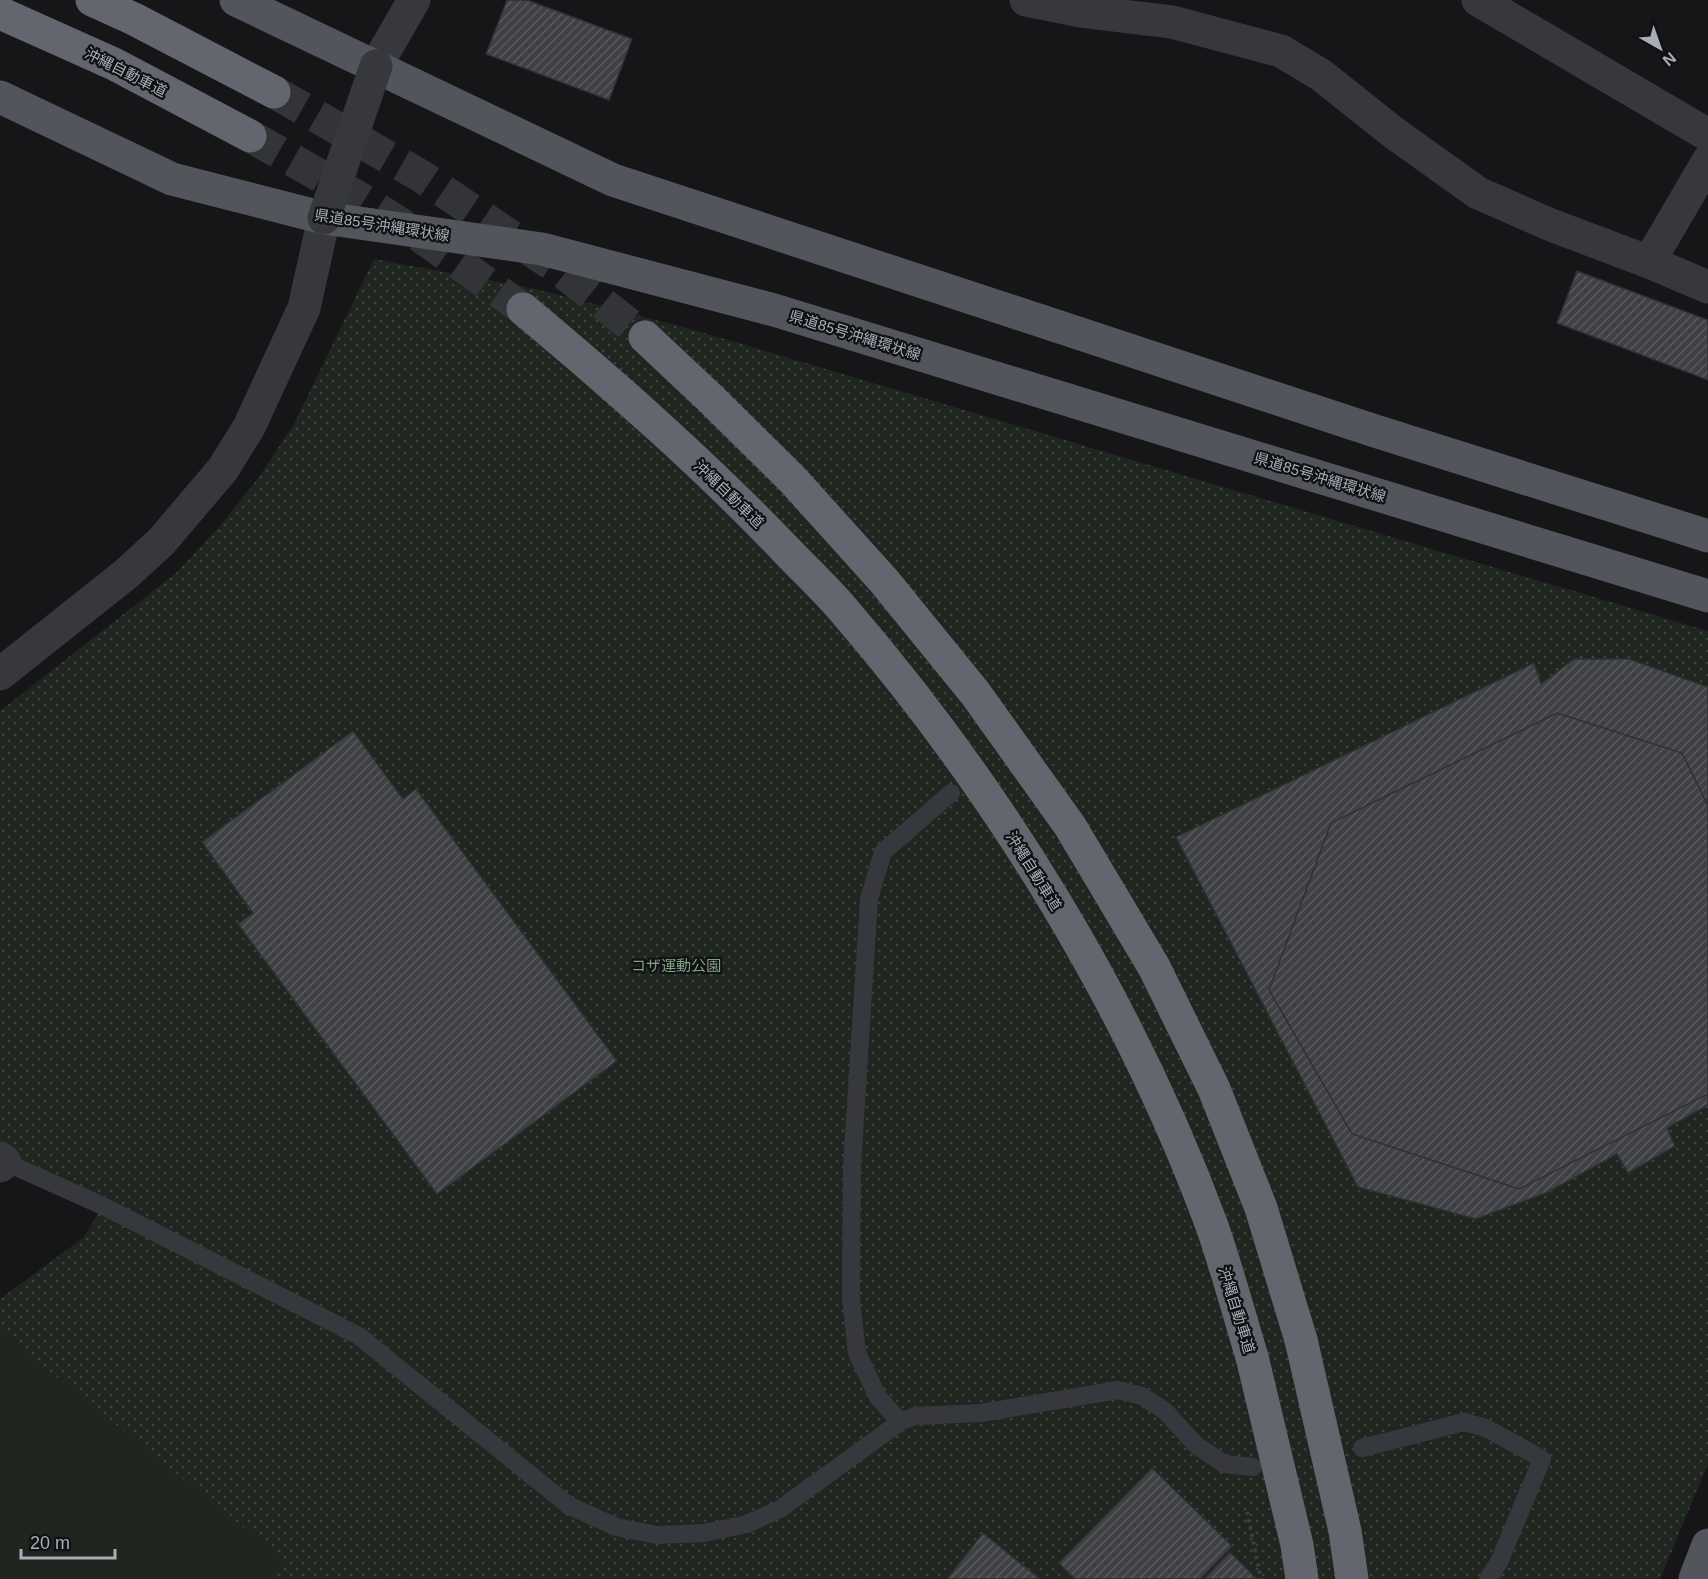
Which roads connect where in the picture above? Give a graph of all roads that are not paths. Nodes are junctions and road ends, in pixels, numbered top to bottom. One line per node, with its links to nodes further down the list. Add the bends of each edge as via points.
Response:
1 (92, 0): 9 (highway)
2 (236, 0): 8 (main road)
3 (414, 0): 8 (street)
4 (1026, 0): 6 (street, via 1081,11)
5 (1478, 0): 11 (street)
6 (1178, 11): 15 (street, via 1281,51 1321,75 1478,193)
7 (0, 13): 12 (highway, 沖縄自動車道, via 114,64)
8 (376, 66): 14 (street, bridge); 19 (main road, via 613,180 1372,430)
9 (274, 92)
10 (0, 97): 14 (main road, 県道85号沖縄環状線, via 172,179)
11 (1708, 135)
12 (250, 136)
13 (1708, 161): 15 (street)
14 (324, 218): 20 (main road, 県道85号沖縄環状線, via 542,249 763,307); 21 (street, via 304,308 253,417 223,469 161,542)
15 (1649, 262): 16 (street)
16 (1708, 287)
17 (523, 309): 28 (highway, 沖縄自動車道, bridge, via 616,387 740,501 845,611 942,734 1024,852 1106,991 1163,1110 1212,1227 1252,1357)
18 (645, 337): 29 (highway, bridge, via 793,480 884,581 975,693 1070,826 1154,967 1214,1089 1261,1208 1301,1340 1345,1531)
19 (1708, 536)
20 (1708, 596)
21 (0, 674)
22 (951, 793): 24 (lane, via 883,852 869,899 852,1166 851,1299 857,1353 878,1397)
23 (2, 1162): 24 (lane, via 101,1205 359,1336 568,1505 616,1527 657,1535 704,1533 747,1524 780,1509)
24 (900, 1422): 26 (lane, via 915,1416 981,1413 1118,1390 1143,1396 1165,1411 1196,1445 1224,1464)
25 (1362, 1448): 30 (lane, via 1464,1422 1486,1428 1542,1459 1499,1562)
26 (1253, 1467)
27 (1708, 1545): 31 (main road)
28 (1302, 1579)
29 (1352, 1579)
30 (1488, 1579)
31 (1695, 1579)

